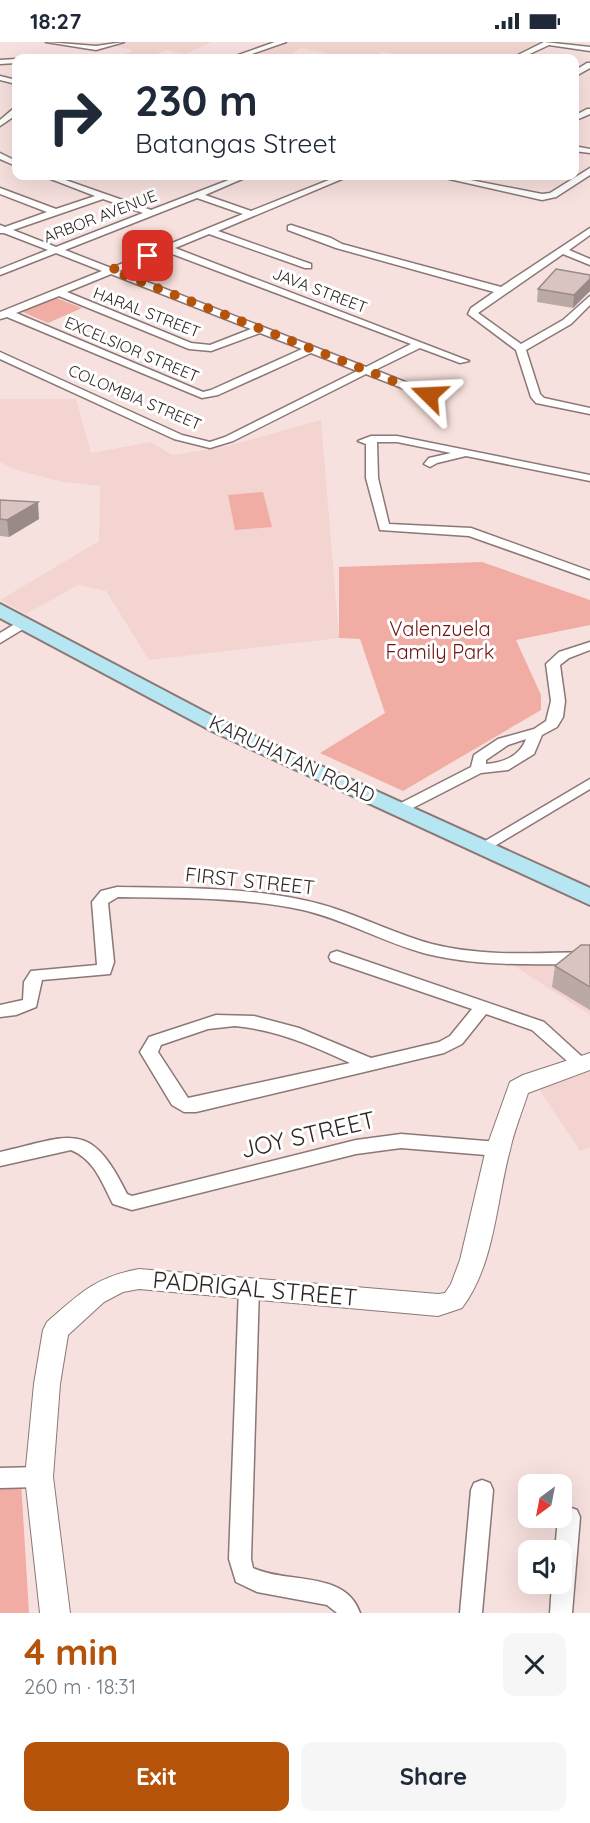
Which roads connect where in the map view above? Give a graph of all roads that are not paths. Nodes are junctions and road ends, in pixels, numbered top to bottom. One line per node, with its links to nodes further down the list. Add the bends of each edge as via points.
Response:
1 (50, 42): 2 (street, via 96,48)
2 (120, 42)
3 (282, 42): 6 (street)
4 (548, 43): 5 (street); 7 (street)
5 (590, 49)
6 (252, 54)
7 (525, 54)
8 (12, 114): 9 (street)
9 (0, 124)
10 (62, 180): 17 (street)
11 (229, 180): 16 (street, ARBOR AVENUE)
12 (335, 180): 20 (street)
13 (458, 180): 14 (street, via 548,197)
14 (575, 180)
15 (0, 191): 18 (street)
16 (197, 195): 19 (street, ARBOR AVENUE); 20 (street)
17 (103, 196): 18 (street); 19 (street)
18 (55, 212): 22 (street)
19 (152, 213): 26 (street, ARBOR AVENUE)
20 (252, 214): 23 (street)
21 (291, 228): 32 (street, via 339,246)
22 (2, 230): 26 (street)
23 (209, 231): 25 (street); 29 (street)
24 (590, 231): 27 (street)
25 (166, 248): 30 (street); 37 (street, JAVA STREET)
26 (56, 249): 30 (street); 31 (street, ARBOR AVENUE)
27 (564, 251): 28 (street); 32 (street)
28 (590, 262)
29 (308, 266)
30 (111, 270): 33 (street); 36 (street)
31 (0, 272)
32 (503, 291): 39 (street, via 473,314)
33 (57, 292): 35 (street); 36 (street, HARAL STREET, via 203,349)
34 (590, 300): 39 (street, via 567,322)
35 (4, 314): 38 (street, EXCELSIOR STREET, via 202,395)
36 (261, 329): 38 (street)
37 (419, 344): 41 (street, JAVA STREET); 42 (street, COLOMBIA STREET)
38 (311, 349): 42 (street)
39 (521, 349): 44 (street, via 540,401)
40 (0, 356): 42 (street, COLOMBIA STREET, via 178,437 210,445)
41 (464, 361)
42 (366, 370): 43 (street)
43 (429, 395)
44 (590, 411)
45 (470, 454): 46 (street, via 433,460); 47 (street); 48 (street, via 397,439 368,440 384,527 471,532)
46 (430, 464)
47 (590, 478)
48 (590, 575)
49 (0, 610): 50 (main road, KARUHATAN ROAD)
50 (23, 623): 51 (street); 56 (main road, KARUHATAN ROAD, via 219,727)
51 (0, 639)
52 (590, 646): 53 (street, via 564,655 553,664 558,707 546,728)
53 (535, 735): 54 (street, via 507,740 479,758); 54 (street, via 529,751 504,767)
54 (478, 769): 56 (street)
55 (590, 783): 57 (street)
56 (400, 809): 57 (main road, KARUHATAN ROAD)
57 (483, 847): 58 (main road, KARUHATAN ROAD)
58 (590, 897)
59 (337, 957): 61 (street)
60 (590, 958): 62 (street, FIRST STREET, via 478,959 428,948 331,912 300,905 261,899 117,892 100,902 104,970 37,975 29,1005)
61 (483, 1007): 63 (street, via 538,1026); 64 (street, via 456,1040 444,1047)
62 (0, 1011)
63 (586, 1062): 65 (street, PADRIGAL STREET, via 518,1088)
64 (366, 1063): 64 (street, via 184,1105 171,1092 149,1052 155,1041 216,1021 232,1020 266,1024 316,1040)
65 (498, 1149): 66 (street, JOY STREET, via 401,1141 367,1146 132,1203 120,1199 101,1162 82,1146 72,1143); 67 (street, PADRIGAL STREET, via 473,1260 453,1301 438,1305)
66 (0, 1159)
67 (249, 1287): 68 (street, PADRIGAL STREET, via 139,1279 118,1283 79,1308 56,1330); 73 (street, via 240,1559 244,1575 329,1595 340,1600)
68 (39, 1477): 69 (street); 72 (street, PADRIGAL STREET)
69 (0, 1478)
70 (482, 1490): 74 (street)
71 (568, 1528): 75 (street)
72 (55, 1613)
73 (349, 1613)
74 (471, 1613)
75 (561, 1613)

